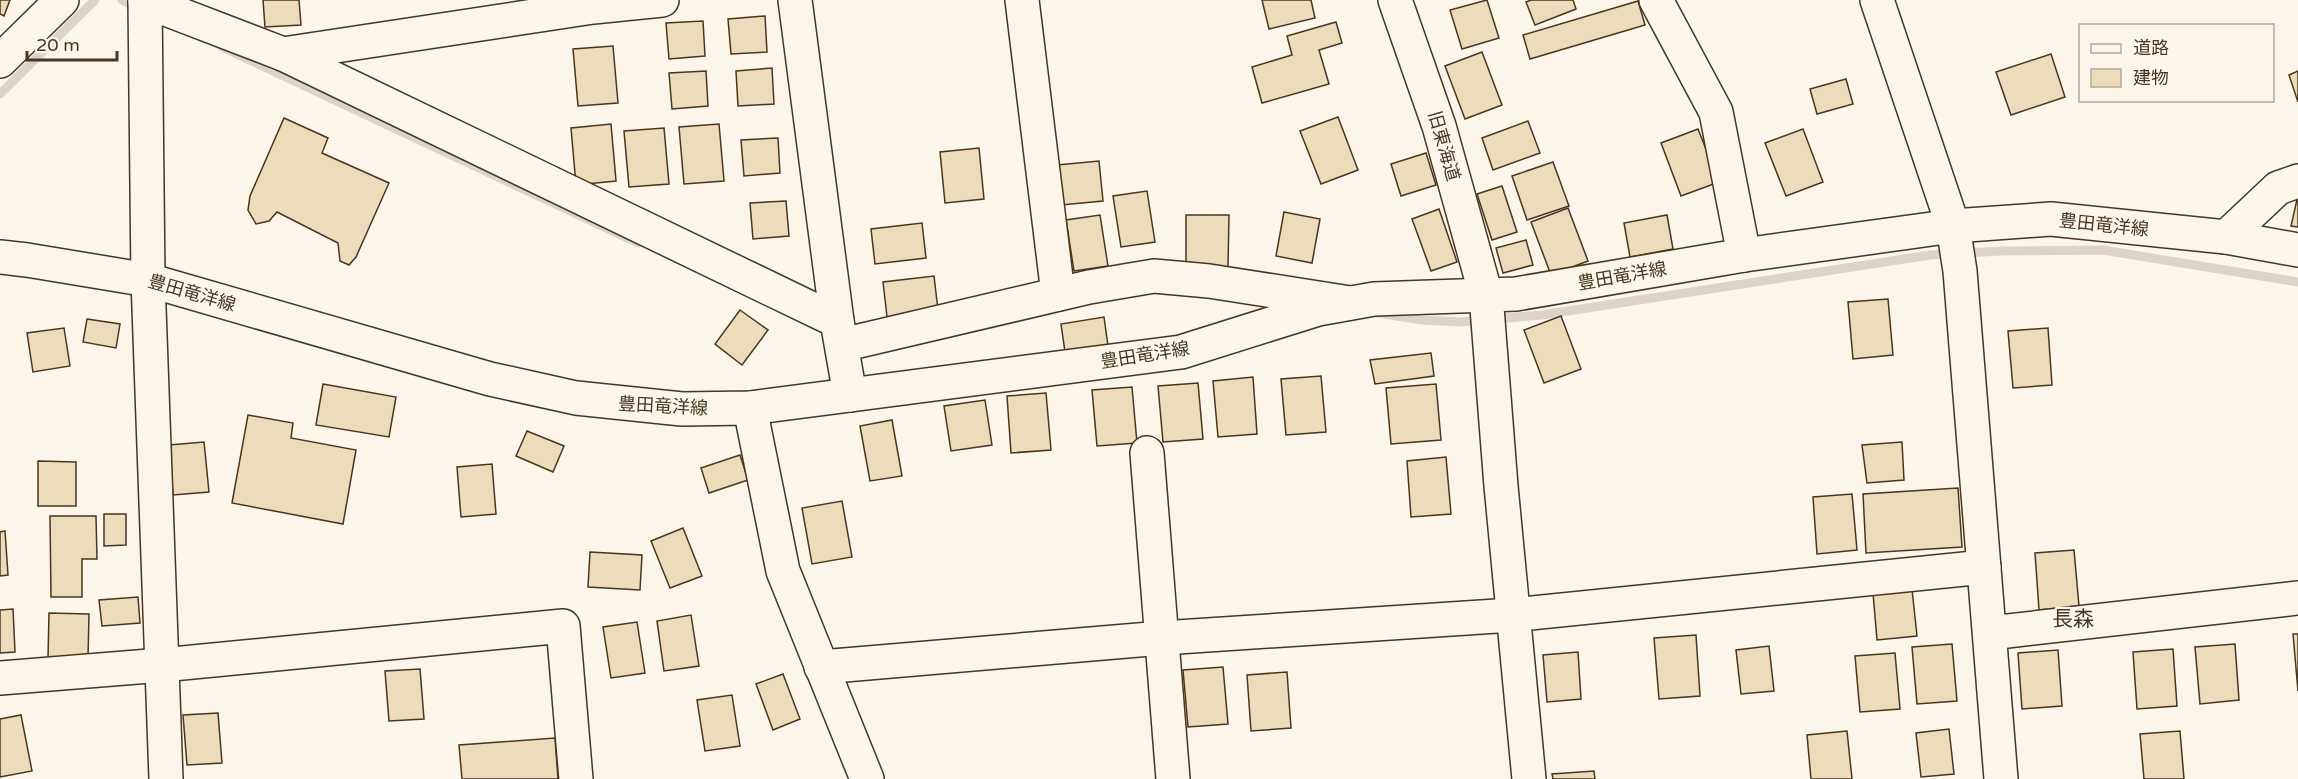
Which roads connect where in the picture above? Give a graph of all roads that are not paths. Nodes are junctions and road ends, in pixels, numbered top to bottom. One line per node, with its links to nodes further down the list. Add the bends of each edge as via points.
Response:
1 (62, 0): 10 (street)
2 (145, 0): 9 (street); 17 (street)
3 (662, 0): 9 (street)
4 (795, 0): 21 (street)
5 (1022, 0): 18 (street)
6 (1395, 0): 19 (street, 旧東海道, via 1439,126)
7 (1656, 0): 15 (street, via 1716,112)
8 (1877, 0): 12 (street)
9 (283, 54): 21 (street)
10 (0, 61)
11 (2298, 181): 13 (street, via 2278,188)
12 (1953, 226): 13 (street, 豊田竜洋線, via 2050,219); 15 (street, 豊田竜洋線); 25 (street)
13 (2226, 237): 14 (street, 豊田竜洋線)
14 (2298, 250)
15 (1744, 255): 19 (street, 豊田竜洋線, via 1516,294)
16 (0, 257): 17 (street, 豊田竜洋線)
17 (148, 280): 23 (street, 豊田竜洋線, via 490,379 576,398 682,409); 30 (street)
18 (1058, 294): 20 (street, via 1154,276); 21 (street)
19 (1486, 295): 20 (street, 豊田竜洋線); 27 (street, 旧東海道)
20 (1351, 303): 22 (street, 豊田竜洋線, via 1318,309 1181,352)
21 (840, 333): 22 (street)
22 (850, 395): 23 (street, 豊田竜洋線)
23 (750, 408): 31 (street, via 783,571)
24 (1147, 453): 29 (street)
25 (1984, 567): 27 (street); 28 (street)
26 (2298, 598): 28 (street)
27 (1512, 615): 29 (street); 37 (street, 旧東海道)
28 (1990, 633): 38 (street)
29 (1161, 638): 31 (street); 36 (street)
30 (162, 665): 32 (street); 33 (street); 34 (street, via 563,626)
31 (821, 667): 35 (street)
32 (0, 678)
33 (166, 779)
34 (576, 779)
35 (867, 779)
36 (1173, 779)
37 (1529, 779)
38 (2001, 779)

